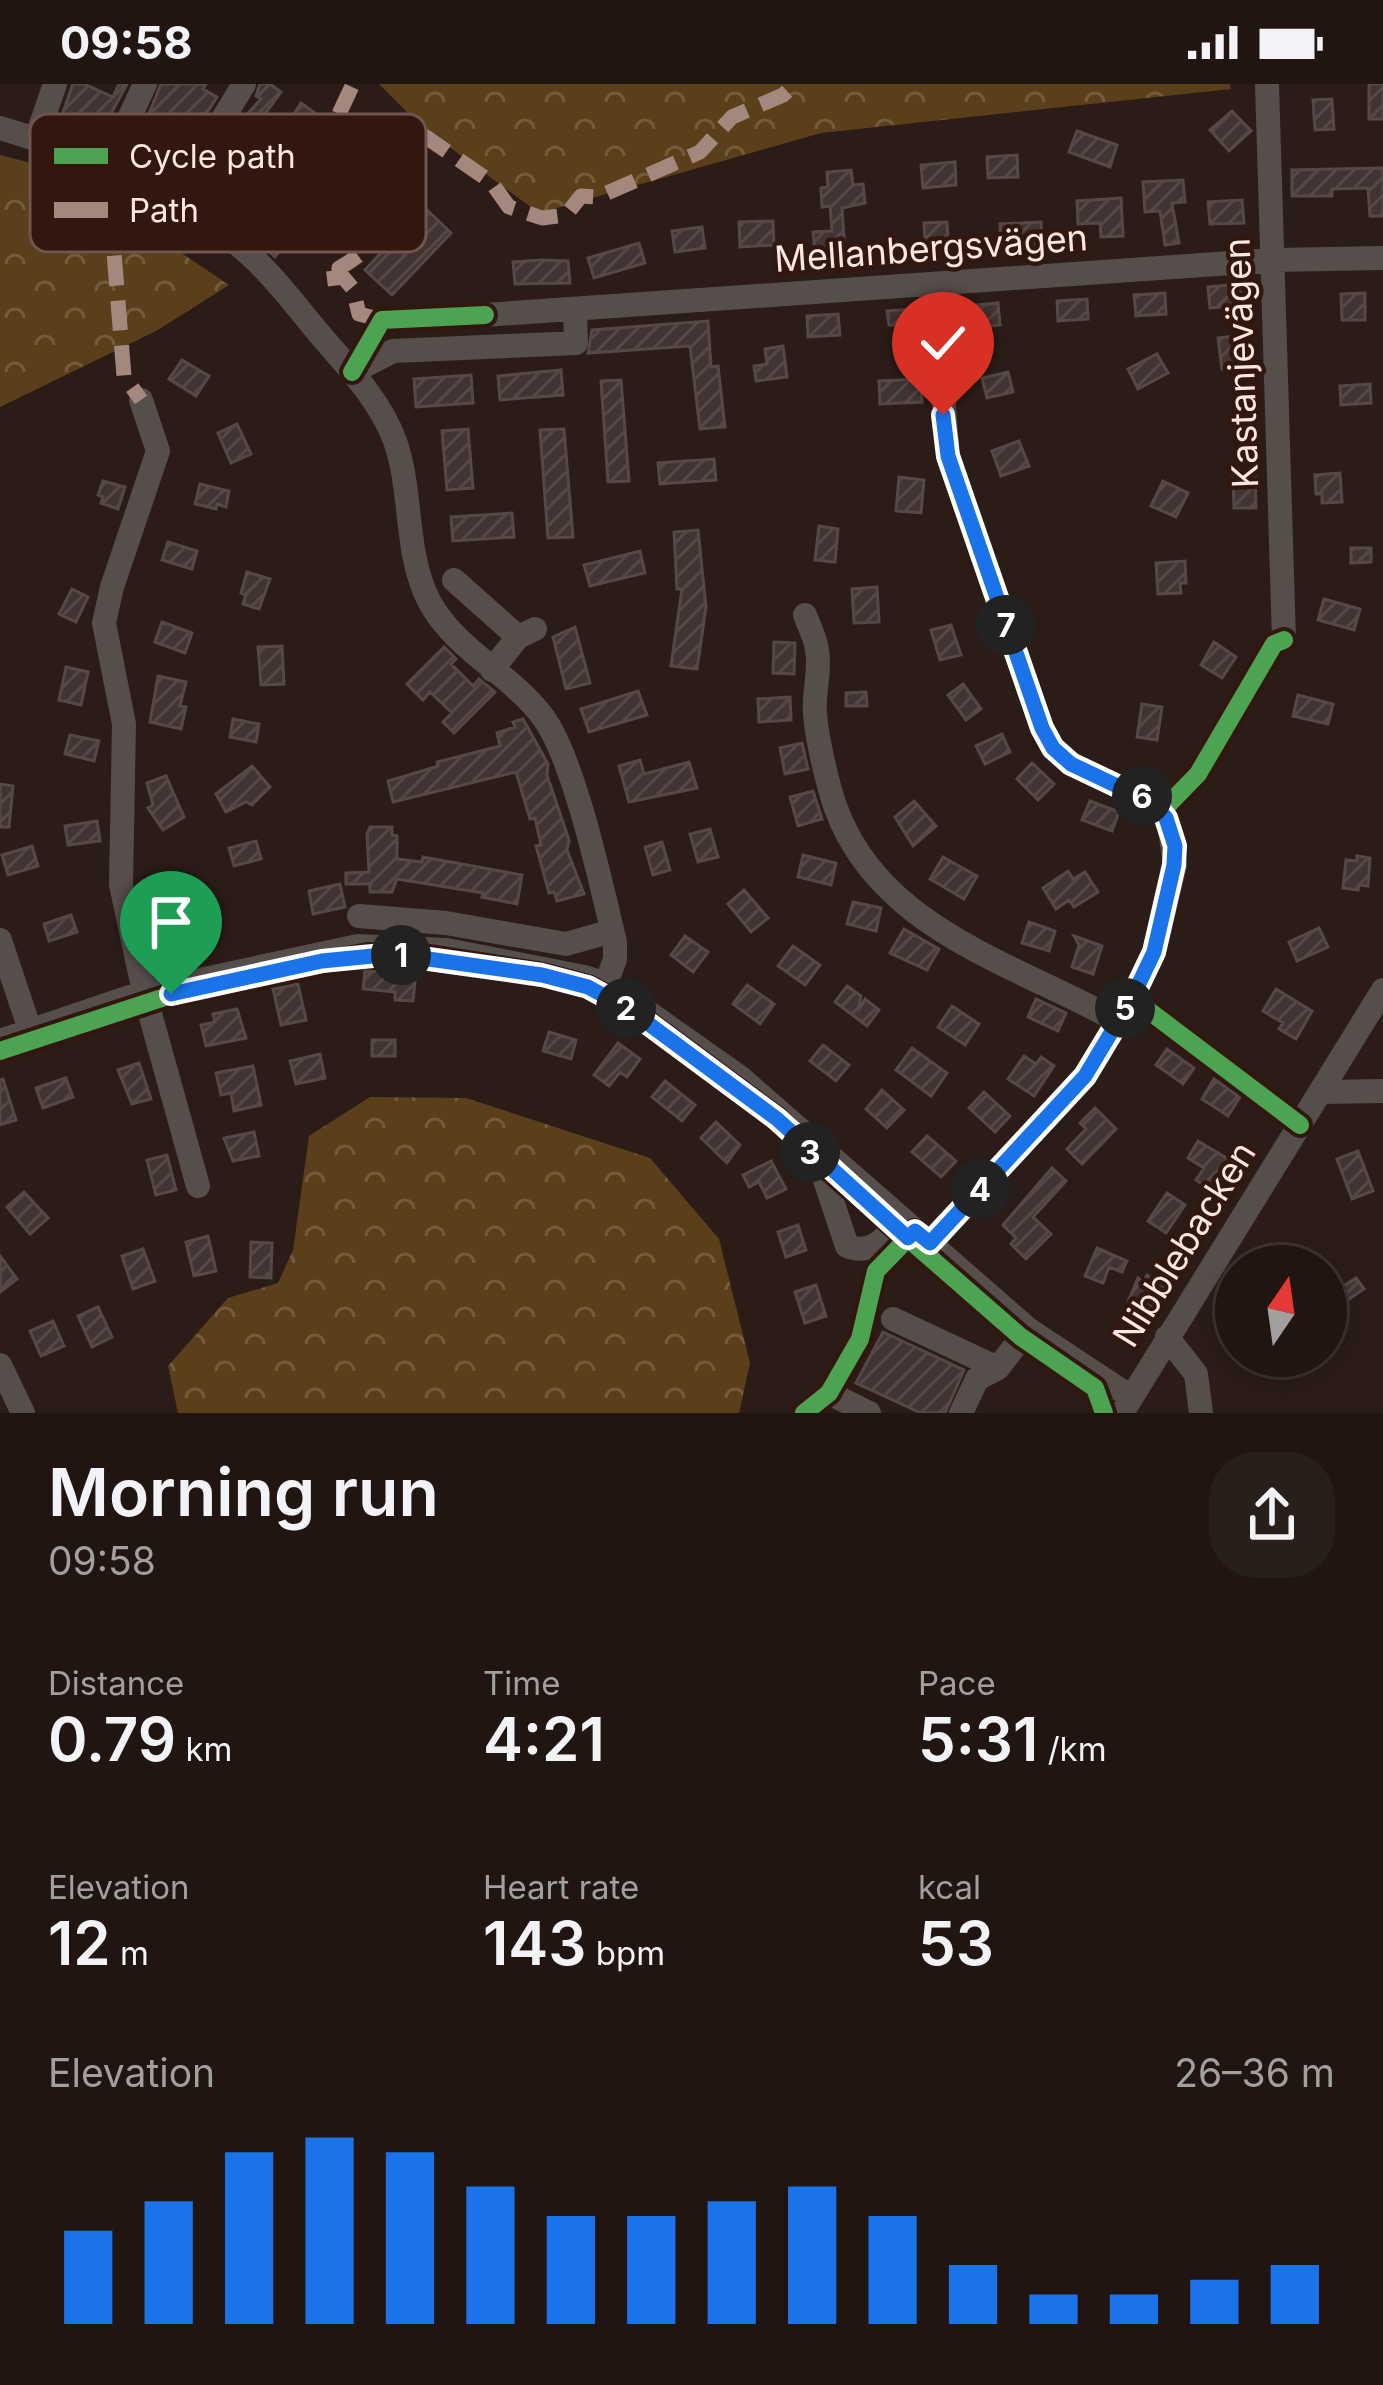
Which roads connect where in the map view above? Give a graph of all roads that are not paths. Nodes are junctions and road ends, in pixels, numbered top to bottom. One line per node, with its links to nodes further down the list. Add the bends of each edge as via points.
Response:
1 (55, 84): 5 (street)
2 (145, 84): 6 (street)
3 (244, 84): 7 (street)
4 (1267, 84): 12 (street, Kastanjevägen)
5 (45, 114)
6 (131, 114)
7 (226, 114)
8 (0, 128): 9 (street)
9 (30, 137)
10 (246, 252): 16 (street)
11 (1383, 258): 12 (street, Mellanbergsvägen)
12 (1274, 260): 13 (street, Mellanbergsvägen); 20 (street, Kastanjevägen)
13 (934, 284): 14 (street, Mellanbergsvägen); 28 (street, via 948,456 1042,728 1071,764 1153,803 1175,846 1154,952)
14 (575, 309): 15 (street, Mellanbergsvägen); 16 (street, via 576,343 392,351)
15 (485, 315)
16 (352, 372): 21 (street, via 394,436 418,577 453,637)
17 (141, 400): 27 (street, via 158,451 104,623 124,724 121,885)
18 (454, 580): 21 (street, via 527,633)
19 (805, 615): 28 (street, via 818,650 815,712 828,783 843,830 867,867 930,924)
20 (1284, 640)
21 (492, 670): 23 (street, via 531,703 561,747)
22 (359, 916): 23 (street, via 566,944)
23 (612, 931): 25 (street)
24 (0, 940): 29 (street)
25 (606, 984): 27 (street, via 542,965 380,945); 33 (street)
26 (1383, 990): 32 (street, Nibblebacken)
27 (144, 992): 29 (street); 34 (street)
28 (1116, 1020): 36 (street, via 1085,1076)
29 (30, 1030): 30 (street)
30 (0, 1041)
31 (1383, 1091): 32 (street)
32 (1322, 1092): 39 (street, Nibblebacken)
33 (810, 1136): 35 (street); 35 (street, via 848,1246 872,1248)
34 (198, 1186)
35 (902, 1220): 36 (street)
36 (930, 1243): 38 (street)
37 (893, 1319): 40 (street)
38 (1028, 1329): 40 (street); 43 (street)
39 (1167, 1337): 43 (street, Nibblebacken); 47 (street, via 1196,1374)
40 (998, 1368): 46 (street, via 977,1379)
41 (3, 1378): 44 (street)
42 (829, 1393): 45 (street)
43 (1127, 1405)
44 (23, 1413)
45 (868, 1413)
46 (961, 1413)
47 (1201, 1413)

